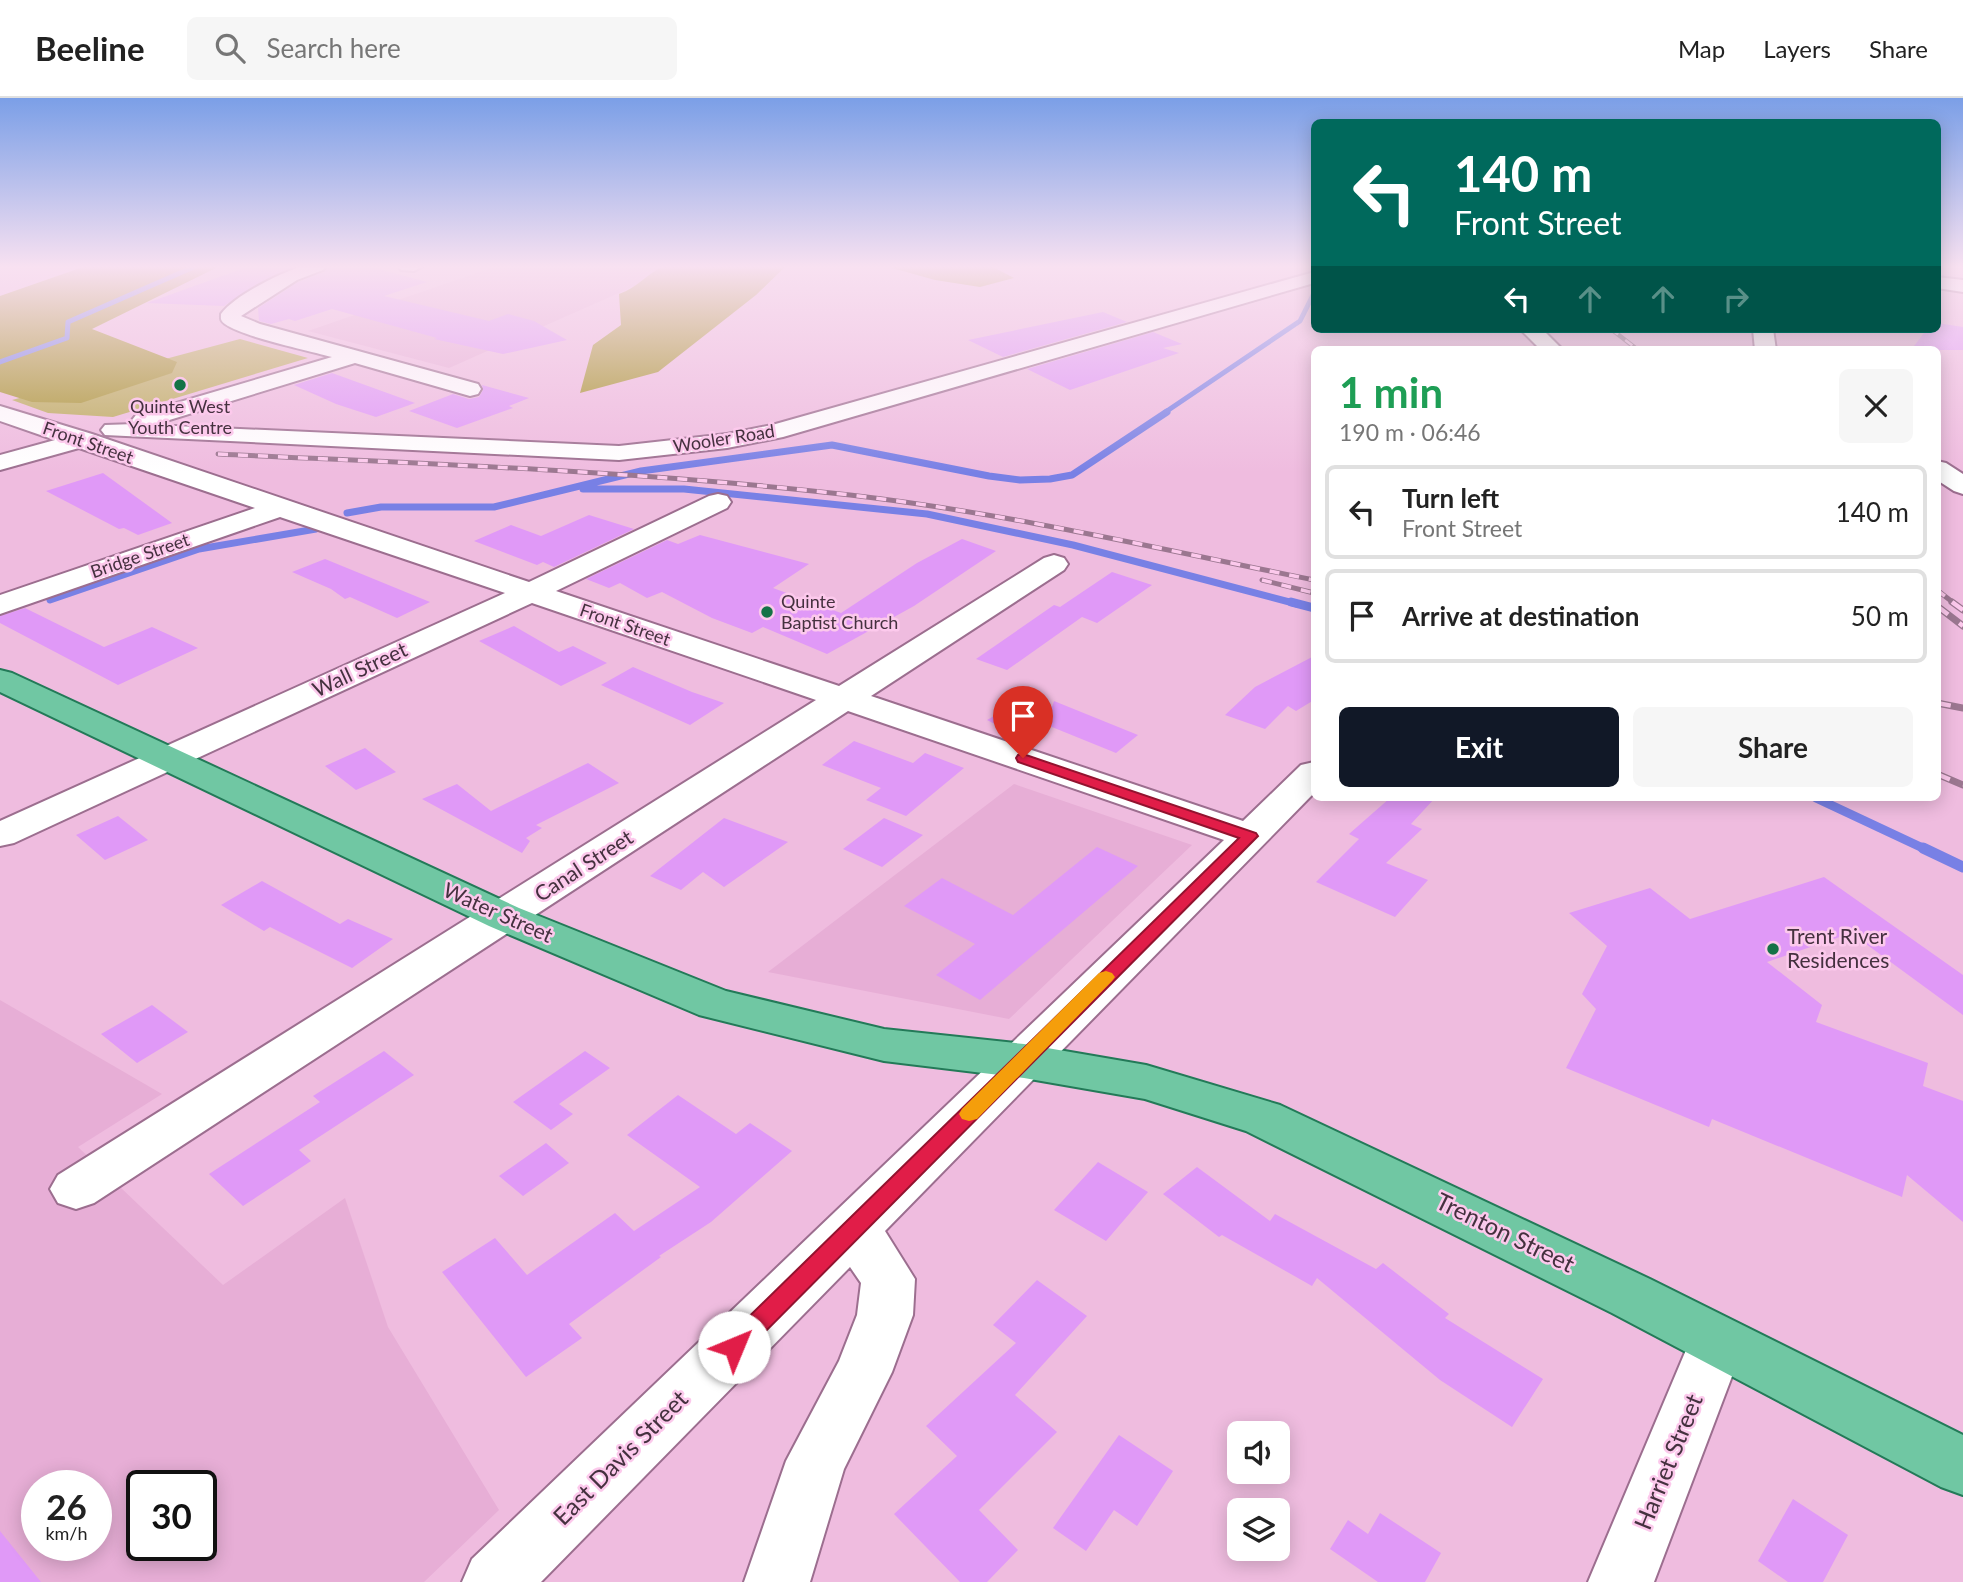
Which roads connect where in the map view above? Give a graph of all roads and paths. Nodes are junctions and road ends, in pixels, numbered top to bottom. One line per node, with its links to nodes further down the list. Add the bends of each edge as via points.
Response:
1 (278, 335): 3 (street)
2 (1106, 335): 6 (street, Wooler Road, via 748,438 619,453)
3 (353, 357): 4 (street); 6 (street)
4 (470, 389)
5 (0, 413): 7 (street, Front Street)
6 (113, 430): 7 (street)
7 (79, 440): 8 (street); 12 (street, Front Street)
8 (0, 463)
9 (1941, 471): 10 (street)
10 (1963, 486)
11 (718, 502): 14 (street, Wall Street)
12 (279, 508): 14 (street, Front Street); 15 (street, Bridge Street)
13 (1054, 564): 17 (street, Canal Street)
14 (530, 593): 17 (street, Front Street); 18 (street, Wall Street)
15 (0, 605)
16 (0, 680): 18 (main road, Water Street)
17 (846, 698): 21 (street, Front Street); 22 (street, Canal Street)
18 (165, 759): 20 (street, Wall Street); 22 (main road, Water Street)
19 (1311, 776): 21 (street, East Davis Street)
20 (0, 835)
21 (1250, 836): 23 (street, East Davis Street)
22 (504, 917): 23 (main road, Water Street, via 715,1004 884,1045); 24 (street, Canal Street)
23 (1024, 1061): 25 (street, East Davis Street); 26 (main road, Trenton Street, via 1146,1082 1263,1118 1500,1230)
24 (76, 1189)
25 (854, 1229): 28 (street, East Davis Street); 29 (street, via 888,1279 885,1315 863,1372 816,1461)
26 (1717, 1342): 27 (main road, Trenton Street); 30 (street, Harriet Street)
27 (1963, 1466)
28 (495, 1582)
29 (777, 1582)
30 (1621, 1582)

